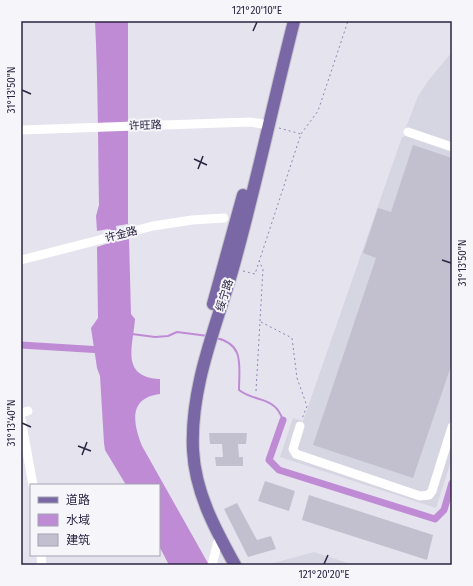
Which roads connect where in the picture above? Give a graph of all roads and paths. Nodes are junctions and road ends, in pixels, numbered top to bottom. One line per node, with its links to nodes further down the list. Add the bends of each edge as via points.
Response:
1 (286, 21): 4 (main road, 绥宁路)
2 (294, 21): 4 (main road, 绥宁路)
3 (348, 21): 7 (path, via 318,112)
4 (265, 124): 5 (street, 许旺路, via 250,122); 7 (path); 12 (main road, 绥宁路); 13 (main road, 绥宁路)
5 (21, 130)
6 (408, 132): 8 (street)
7 (301, 134): 11 (path)
8 (452, 147)
9 (224, 218): 10 (street, 许金路, via 166,223)
10 (21, 260)
11 (259, 261): 12 (path, via 255,274); 14 (path, via 263,269)
12 (233, 268): 13 (main road, 绥宁路)
13 (213, 319): 20 (main road, 绥宁路, via 195,406 193,444 203,500)
14 (260, 322): 15 (path); 17 (path, via 292,338 297,378 307,406)
15 (256, 391)
16 (21, 419): 19 (street)
17 (300, 426): 18 (street, via 293,449 296,454 420,496 426,496 432,491)
18 (452, 427)
19 (33, 484)
20 (218, 542): 21 (street); 22 (main road, 绥宁路); 23 (main road, 绥宁路)
21 (213, 564)
22 (227, 565)
23 (235, 565)

